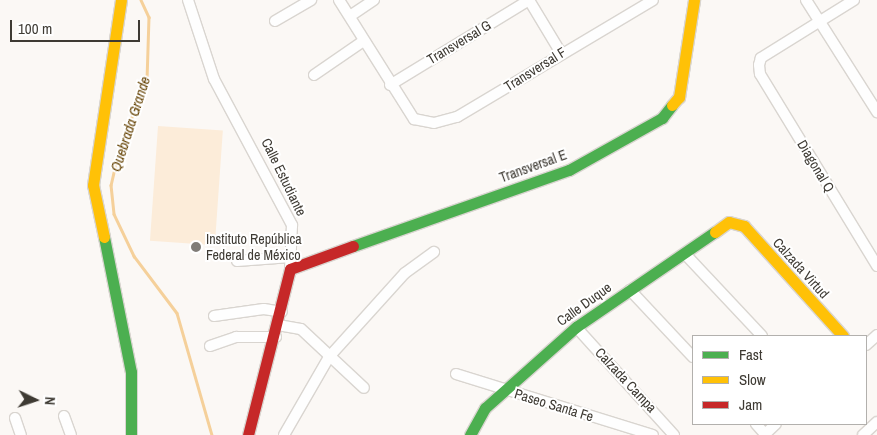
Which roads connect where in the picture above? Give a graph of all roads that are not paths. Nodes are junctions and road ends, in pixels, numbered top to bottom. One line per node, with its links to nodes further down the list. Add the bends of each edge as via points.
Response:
1 (121, 0): 49 (street, via 93,185 131,372)
2 (188, 0): 22 (street, Calle Estudiante, via 214,79 292,225)
3 (310, 0): 12 (street)
4 (338, 0): 11 (street)
5 (374, 0): 11 (street)
6 (529, 0): 15 (street); 17 (street, Transversal G)
7 (653, 0): 15 (street, Transversal F)
8 (694, 0): 25 (street, Transversal E, via 679,97 655,123 569,170)
9 (806, 0): 13 (street)
10 (854, 0): 13 (street)
11 (350, 16): 14 (street)
12 (275, 21)
13 (819, 21): 18 (street); 24 (street, Diagonal Q, via 761,58 760,74)
14 (362, 42): 16 (street); 17 (street)
15 (561, 53): 17 (street, Transversal F, via 458,117 434,123 414,119)
16 (314, 75)
17 (390, 85)
18 (877, 112)
19 (736, 221): 21 (street, Calle Duque, via 706,235); 32 (street, Calzada Virtud)
20 (434, 252): 38 (street, via 405,273)
21 (686, 255): 26 (street, Calle Duque); 31 (street)
22 (291, 257): 23 (street); 25 (street, Calle Estudiante)
23 (237, 261)
24 (877, 266)
25 (290, 269): 27 (street, Calle Estudiante)
26 (630, 290): 30 (street, Calle Duque); 37 (street)
27 (282, 312): 28 (street, via 264,308); 29 (street, Calle Estudiante)
28 (214, 316)
29 (278, 325): 34 (street, Calle Estudiante); 38 (street, via 301,329)
30 (576, 327): 41 (street, Calle Duque); 54 (street, Calzada Campa)
31 (761, 335)
32 (842, 335)
33 (877, 335): 35 (street)
34 (276, 337): 36 (street, via 236,337); 50 (street, Calle Estudiante)
35 (867, 344)
36 (210, 346)
37 (692, 356)
38 (329, 357): 40 (street); 51 (street)
39 (456, 374): 41 (street, Paseo Santa Fe)
40 (364, 388)
41 (505, 391): 52 (street, Calle Duque, via 485,408); 53 (street, Paseo Santa Fe)
42 (64, 416): 48 (street)
43 (15, 418): 47 (street)
44 (877, 422): 55 (street)
45 (775, 425): 46 (street)
46 (764, 434)
47 (21, 435)
48 (72, 435)
49 (131, 435)
50 (248, 435)
51 (284, 435)
52 (470, 435)
53 (653, 435)
54 (674, 435)
55 (863, 435)

